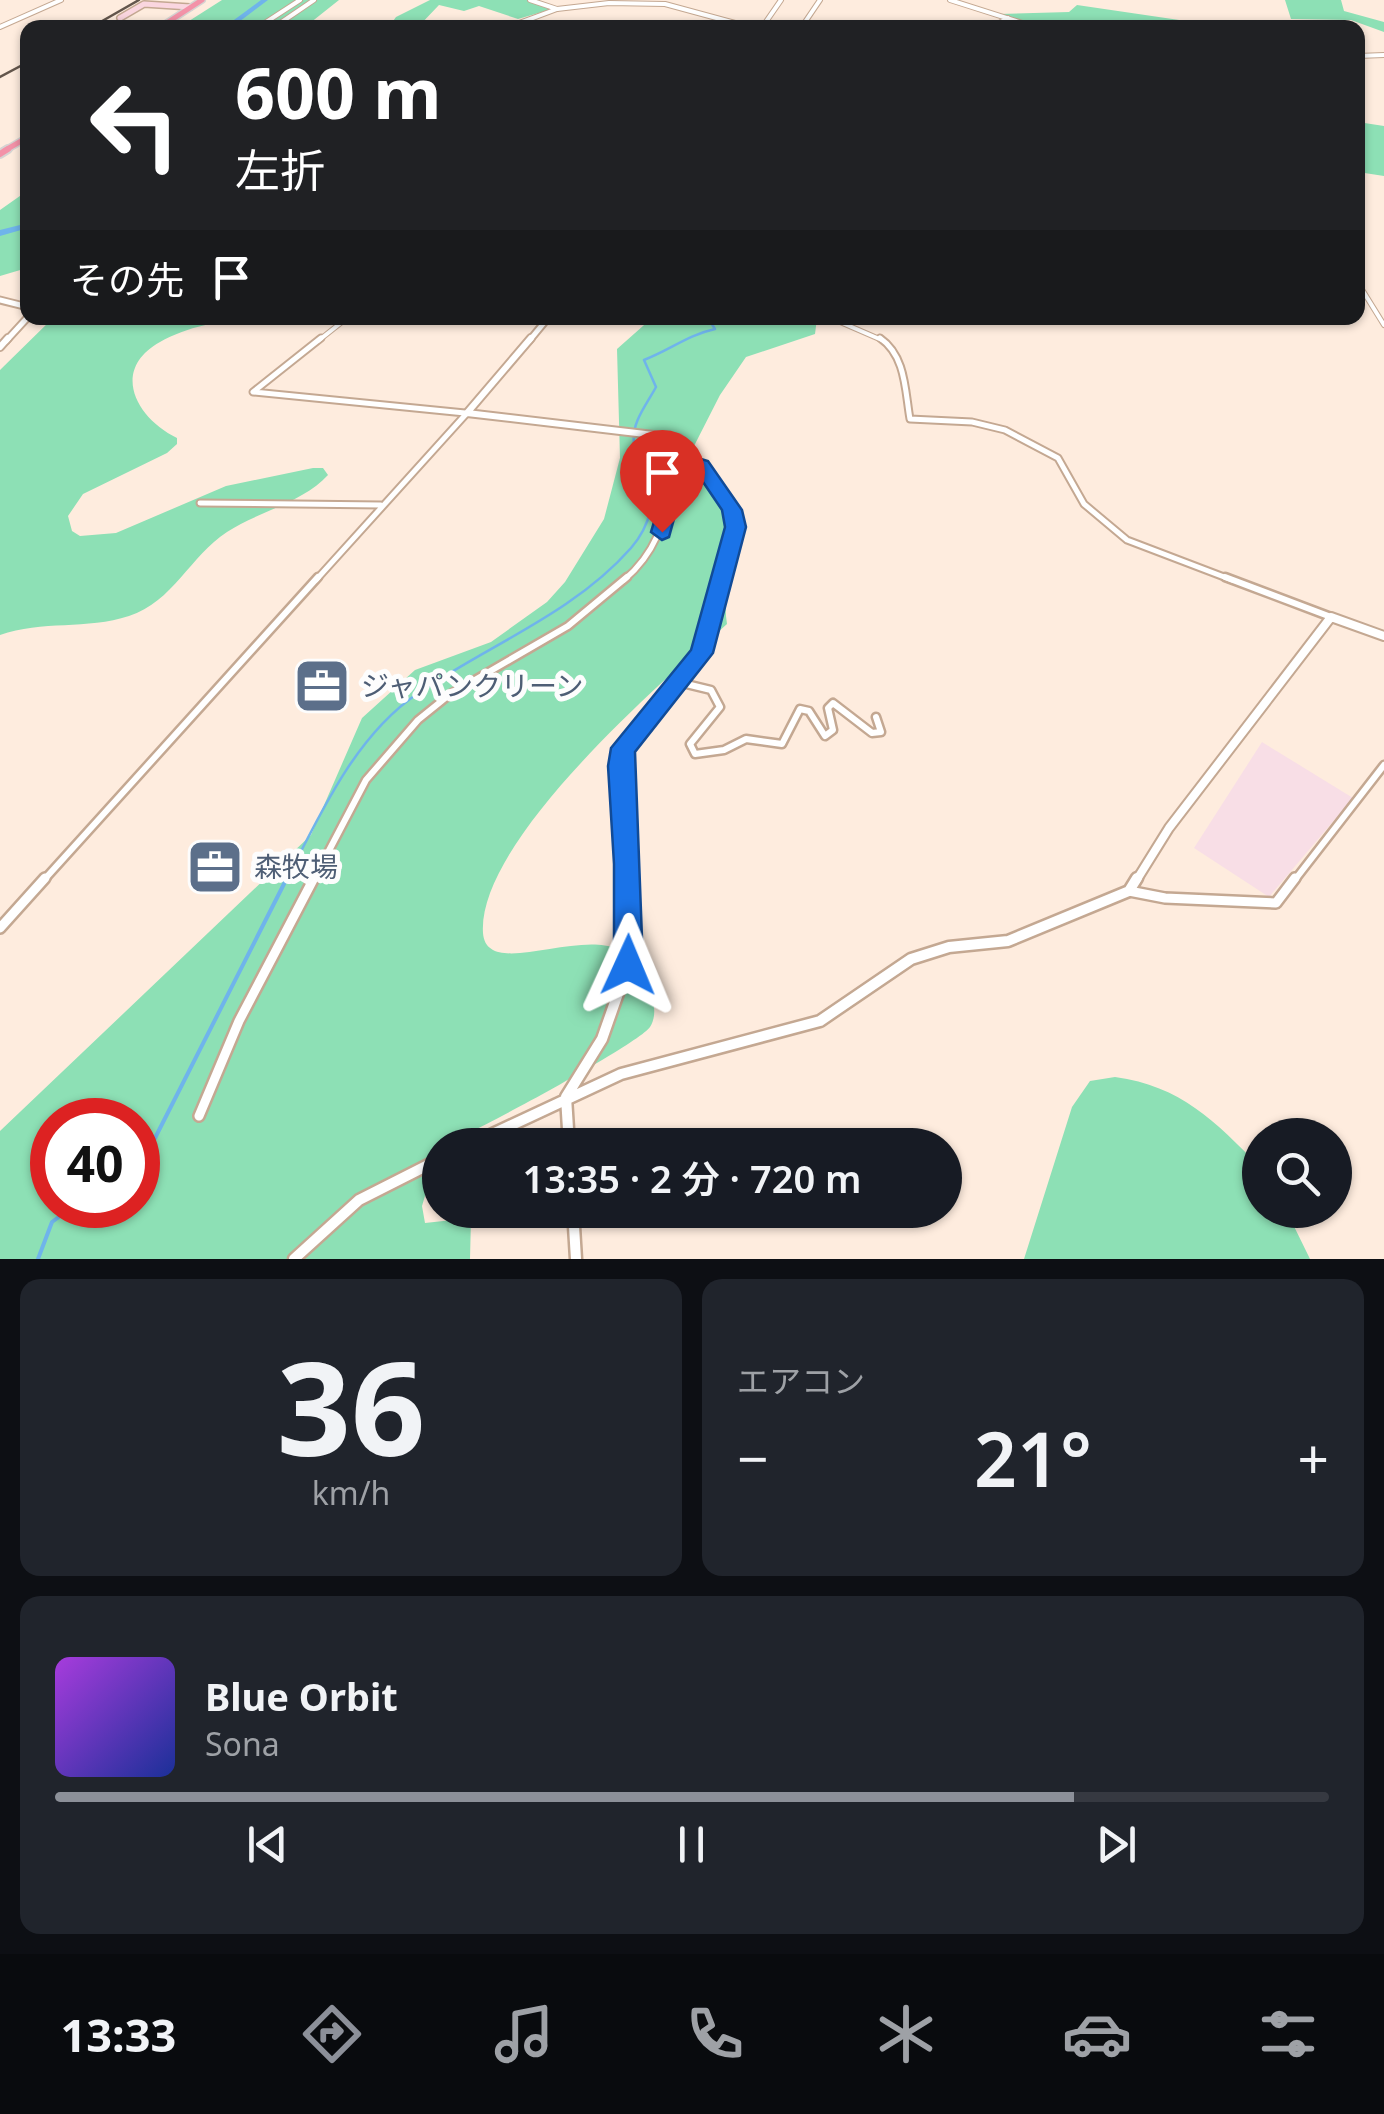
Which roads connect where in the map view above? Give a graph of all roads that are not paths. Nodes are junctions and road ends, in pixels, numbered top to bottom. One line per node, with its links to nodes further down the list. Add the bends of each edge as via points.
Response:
1 (61, 0): 25 (street)
2 (157, 0): 11 (street)
3 (174, 0): 13 (street)
4 (202, 0): 14 (highway)
5 (300, 0): 19 (street)
6 (314, 0): 20 (street)
7 (530, 0): 15 (street)
8 (676, 0): 12 (street)
9 (950, 0): 17 (street)
10 (649, 2): 12 (street); 15 (street)
11 (151, 5): 13 (main road); 16 (main road)
12 (668, 5): 22 (street)
13 (168, 6): 14 (main road)
14 (190, 7): 18 (highway)
15 (557, 9): 21 (street)
16 (120, 18)
17 (1009, 18): 23 (street); 24 (street)
18 (171, 20)
19 (269, 20)
20 (285, 20)
21 (527, 20)
22 (718, 20)
23 (1005, 20)
24 (1015, 20)
25 (0, 27)
26 (1365, 294): 27 (street)
27 (1384, 324)
28 (21, 325): 32 (street)
29 (339, 325): 33 (street, via 252,392)
30 (542, 325): 33 (street)
31 (850, 325): 37 (street, via 896,349 910,419 1006,430 1058,458 1084,504 1128,540)
32 (0, 347)
33 (467, 414): 34 (street, via 672,436); 36 (street)
34 (701, 466): 39 (street, via 736,527 702,653); 45 (street, via 674,482 655,546 617,588 568,626 449,695 366,780 239,1021)
35 (200, 502): 36 (street)
36 (382, 505): 43 (street)
37 (1331, 617): 38 (street); 42 (street, via 1169,828)
38 (1384, 636)
39 (678, 682): 40 (street, via 711,690 720,707 690,744 695,754 746,739 782,744 800,709 825,736 832,730 833,703 868,732 881,732); 44 (street, via 624,748 628,965 602,1039)
40 (876, 717)
41 (1384, 765): 42 (street, via 1276,903 1150,898)
42 (1130, 891): 44 (street, via 1008,941 949,947 911,960 820,1021)
43 (0, 928)
44 (566, 1096): 46 (street); 47 (street)
45 (200, 1116)
46 (503, 1128)
47 (568, 1128)
48 (422, 1169): 50 (street, via 359,1200)
49 (574, 1228): 51 (street)
50 (294, 1259)
51 (576, 1259)

